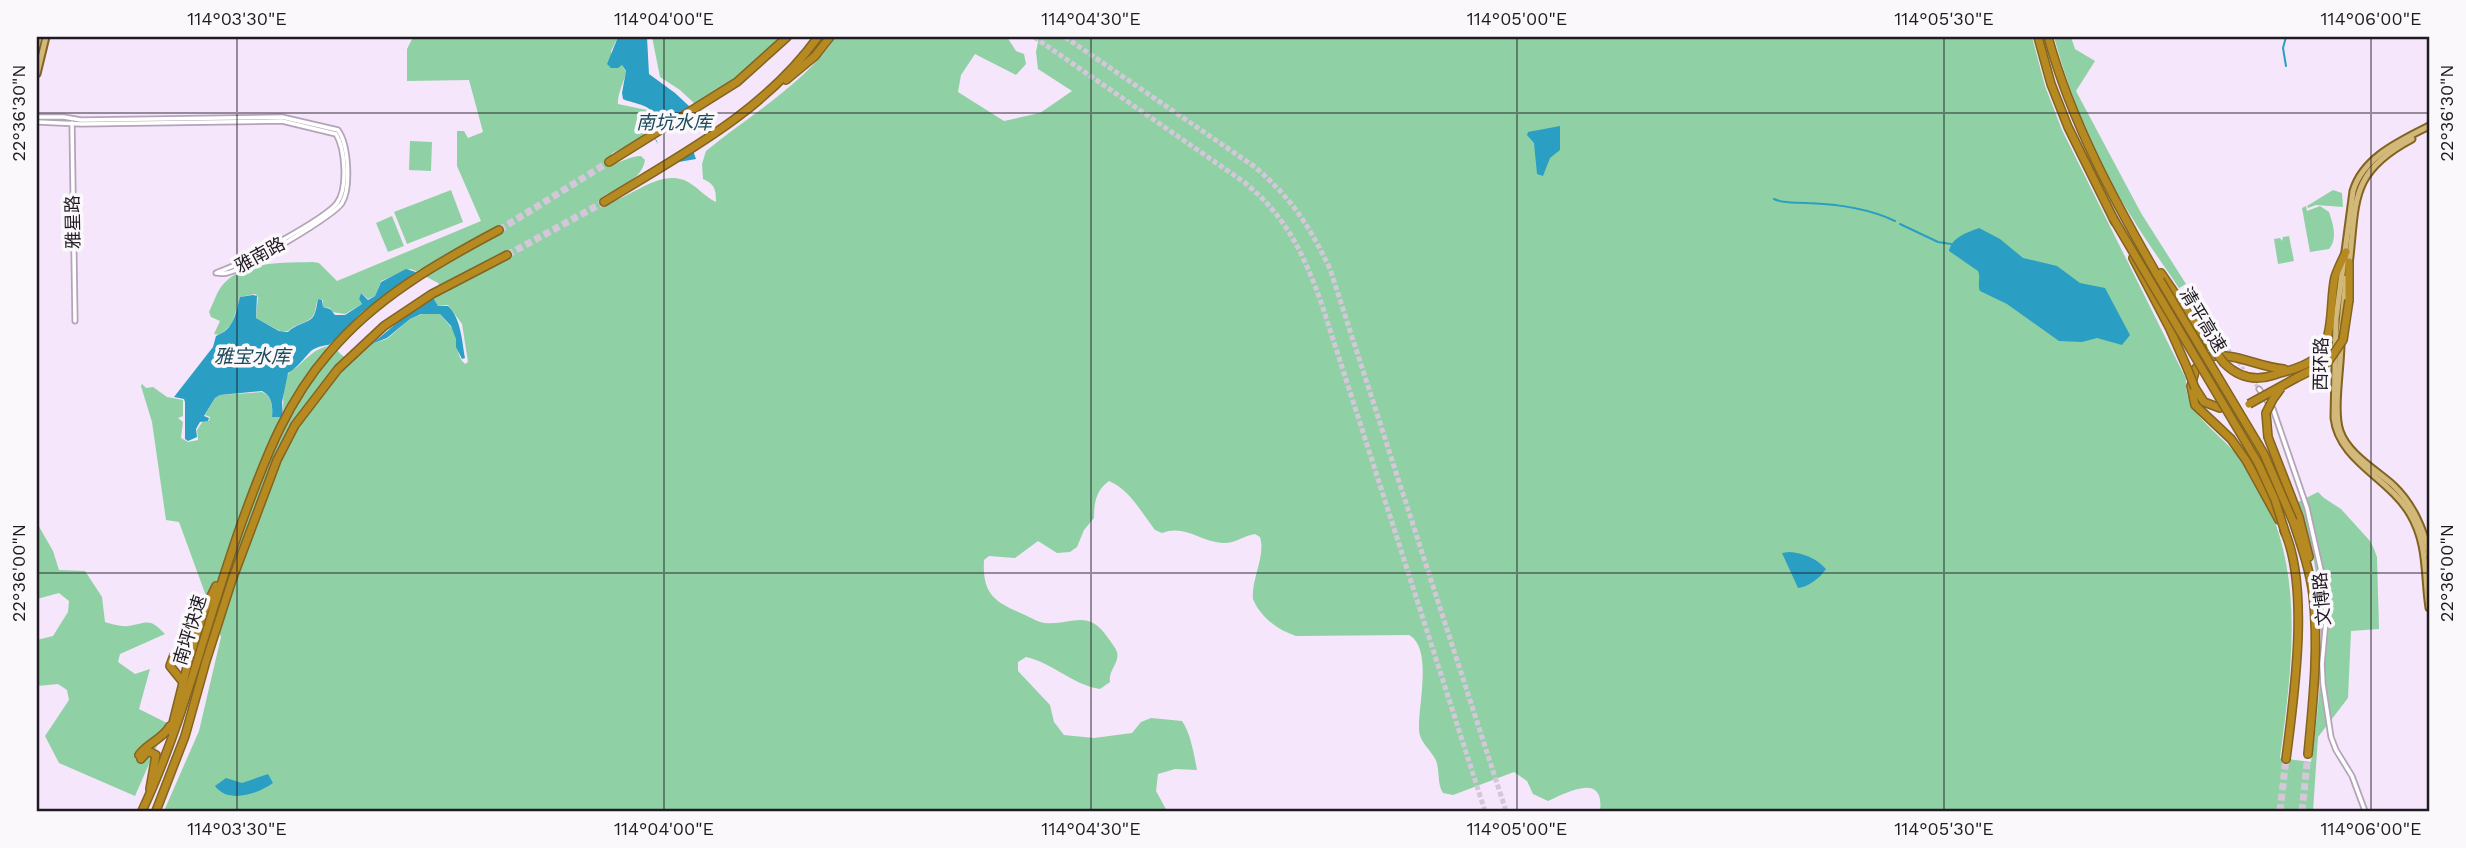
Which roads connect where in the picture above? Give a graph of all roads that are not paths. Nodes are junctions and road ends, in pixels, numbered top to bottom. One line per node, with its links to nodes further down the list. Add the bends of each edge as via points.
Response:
1 (39, 37): 8 (main road)
2 (46, 37): 9 (main road)
3 (818, 37): 10 (highway)
4 (830, 37): 10 (highway, via 805,66)
5 (2038, 37): 17 (highway, 清平高速, via 2068,127)
6 (2048, 37): 18 (highway, 清平高速, via 2077,123)
7 (785, 38): 15 (highway, via 737,82)
8 (37, 46)
9 (37, 74)
10 (769, 93): 16 (highway, via 723,128)
11 (37, 117): 13 (street, 雅南路, via 282,117 333,128 343,138 347,192 333,213 250,262 226,274 216,272 262,251 337,202 344,179 336,134 282,121)
12 (37, 122): 13 (street, 雅南路)
13 (72, 123): 24 (street, 雅星路)
14 (2429, 128): 20 (main road, 西环路, via 2389,148 2360,174 2353,191); 22 (main road, 西环路, via 2398,146 2364,177 2357,194)
15 (609, 162)
16 (604, 202)
17 (2113, 218): 32 (highway, bridge, via 2195,387 2204,402); 35 (highway, 清平高速, bridge, via 2258,463)
18 (2124, 218): 27 (highway, bridge, via 2233,372 2250,378 2269,377); 38 (highway, 清平高速, bridge, via 2264,454 2292,521)
19 (499, 230): 36 (highway, 南坪快速, via 378,305 319,365 282,421)
20 (2346, 252): 27 (highway, via 2336,274 2325,342 2315,358); 34 (main road, 西环路, via 2336,319 2334,426 2345,449 2392,490)
21 (507, 255): 48 (highway, 南坪快速, via 416,303 384,326 332,377 288,436 225,600 185,736)
22 (2349, 262): 29 (highway, bridge, via 2345,336 2328,362); 34 (main road, 西环路, via 2341,319 2339,426 2348,446 2395,487)
23 (2186, 294): 25 (street)
24 (75, 321)
25 (2225, 345)
26 (2210, 357): 27 (highway, via 2228,356 2270,368)
27 (2296, 367)
28 (2196, 368): 35 (highway, via 2190,386 2195,405 2246,460)
29 (2296, 378): 31 (highway, bridge); 38 (highway, bridge, via 2276,394 2266,413 2268,438 2305,540)
30 (2259, 389): 49 (street, 文博路, via 2273,409 2307,508 2324,584 2323,684 2331,737)
31 (2240, 407)
32 (2220, 408)
33 (2429, 526): 34 (street)
34 (2419, 527): 37 (main road, 西环路); 39 (main road, 西环路)
35 (2286, 535): 45 (highway, 清平高速, via 2295,574 2297,617)
36 (233, 547): 40 (highway); 43 (highway, 南坪快速)
37 (2429, 556)
38 (2313, 592): 44 (highway, 清平高速)
39 (2429, 608)
40 (193, 646): 41 (highway); 41 (highway, via 170,662)
41 (183, 682): 42 (highway)
42 (172, 722): 43 (highway); 46 (highway, via 139,758 148,751 157,758)
43 (170, 744): 46 (highway, 南坪快速)
44 (2308, 754)
45 (2286, 759)
46 (150, 793): 47 (highway, 南坪快速)
47 (142, 811)
48 (156, 811)
49 (2365, 811)

